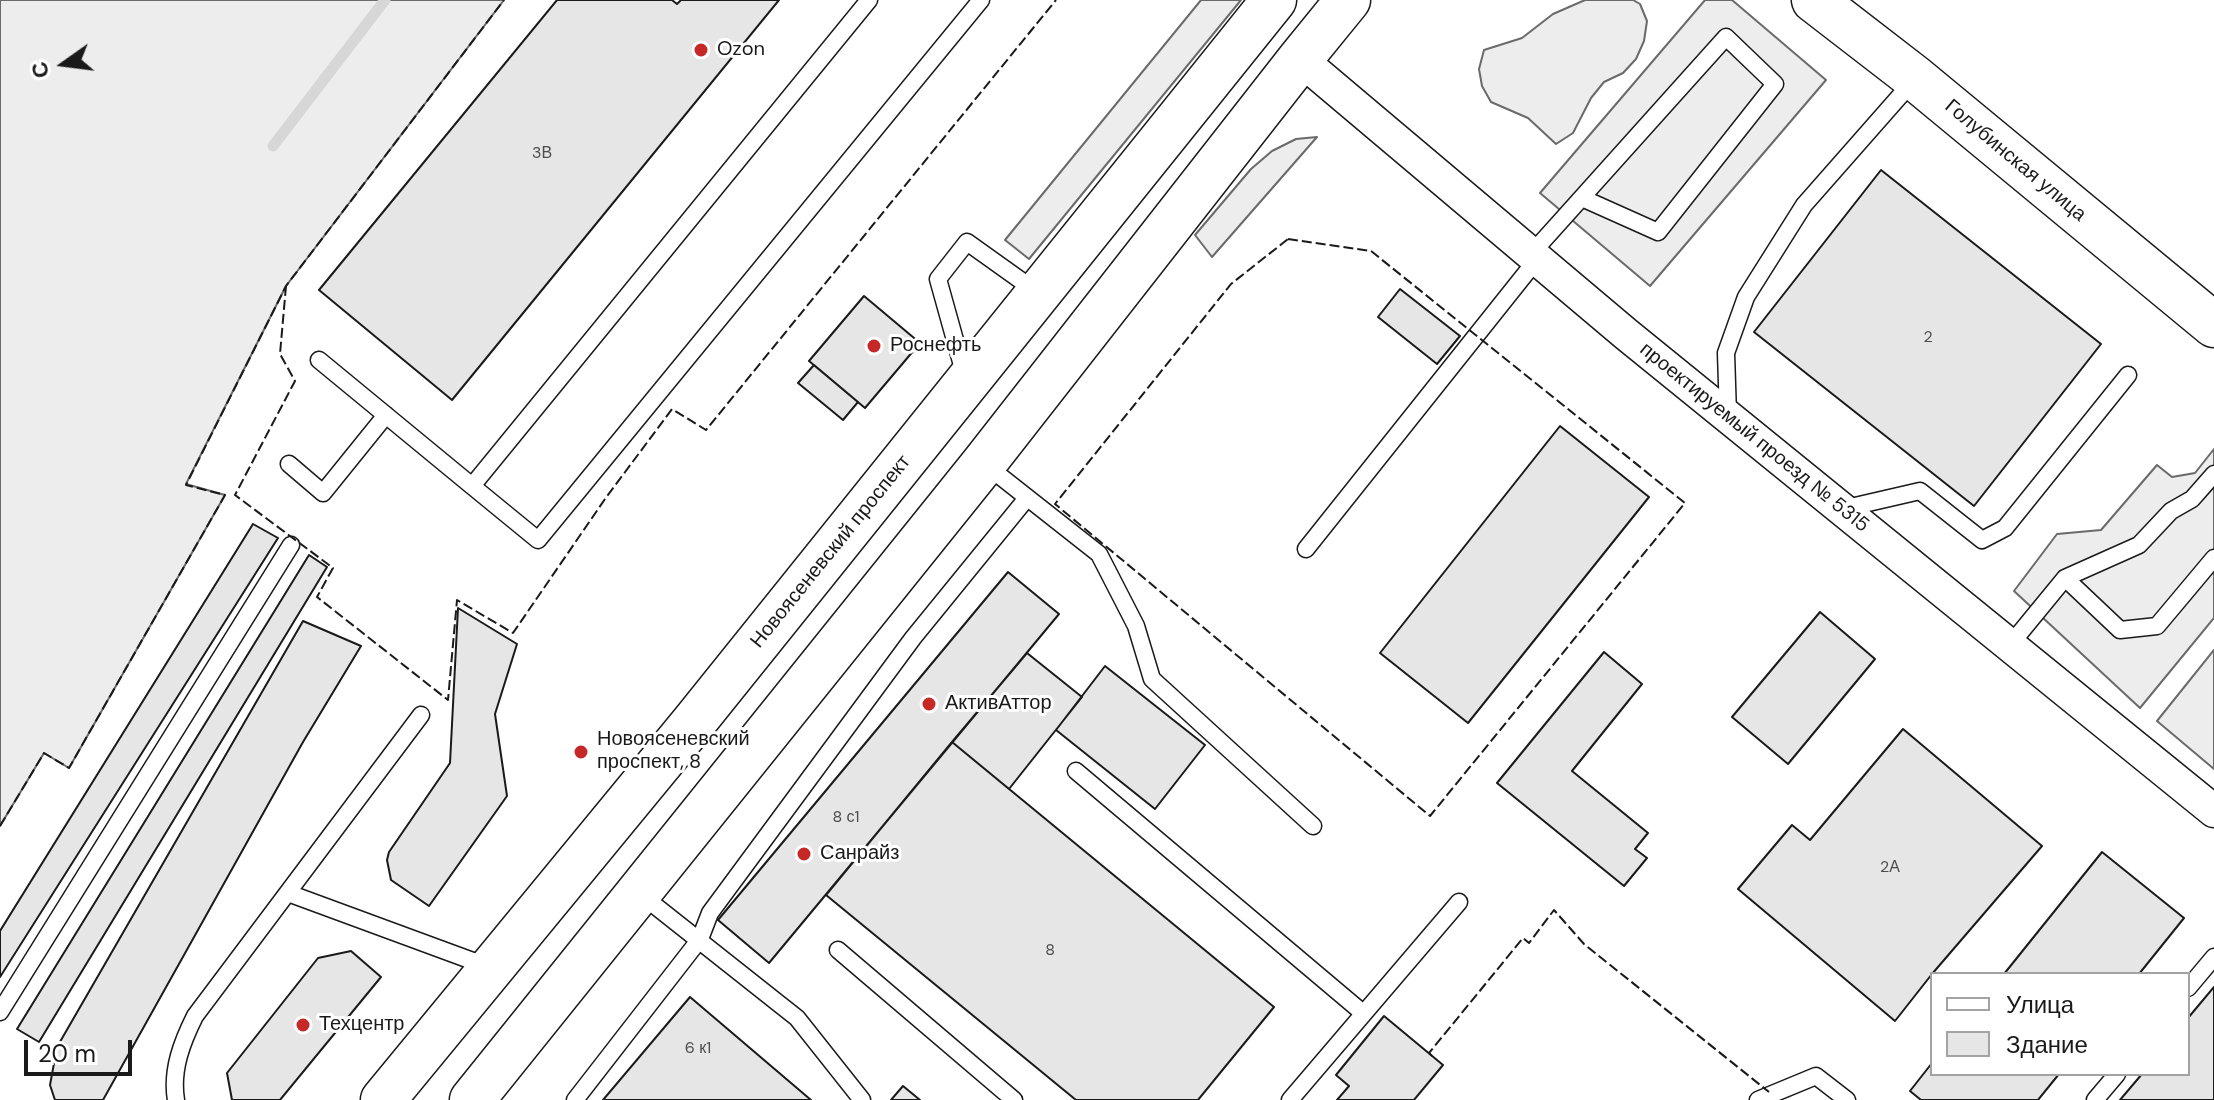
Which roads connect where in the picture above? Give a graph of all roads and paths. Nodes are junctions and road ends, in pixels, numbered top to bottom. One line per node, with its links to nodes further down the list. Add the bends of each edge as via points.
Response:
1 (869, 0): 20 (lane)
2 (981, 0): 20 (lane, via 538,540)
3 (1274, 0): 10 (main road, Новоясеневский проспект)
4 (1348, 0): 6 (main road)
5 (1814, 0): 7 (main road, Голубинская улица)
6 (1300, 59): 9 (street, проектируемый проезд № 5315); 17 (main road)
7 (1915, 78): 11 (main road, Голубинская улица); 16 (lane, via 1804,205 1746,297 1726,353)
8 (1582, 198): 8 (lane, via 1726,37 1775,84 1658,232); 9 (lane)
9 (1535, 255): 16 (street, проектируемый проезд № 5315); 24 (lane)
10 (1038, 293): 14 (main road, Новоясеневский проспект); 14 (lane, via 967,242 938,279)
11 (2214, 325)
12 (319, 360): 15 (lane)
13 (2128, 375): 22 (lane, via 2005,528 1982,540 1920,491)
14 (966, 382): 38 (main road, Новоясеневский проспект)
15 (386, 415): 18 (lane, via 323,493); 20 (lane)
16 (1728, 417): 22 (street, проектируемый проезд № 5315)
17 (984, 463): 21 (lane); 32 (main road)
18 (289, 464)
19 (2214, 474): 26 (lane, via 2139,545)
20 (472, 486)
21 (1027, 498): 31 (lane, via 1099,554 1136,626 1152,679); 35 (lane, via 913,638 710,913)
22 (1842, 509): 27 (street, проектируемый проезд № 5315)
23 (291, 545): 40 (lane)
24 (1306, 549)
25 (2214, 558): 26 (lane, via 2157,626 2120,630)
26 (2065, 578): 27 (lane)
27 (2010, 645): 30 (street, проектируемый проезд № 5315)
28 (421, 715): 33 (lane)
29 (1076, 771): 41 (lane)
30 (2214, 811)
31 (1313, 826)
32 (638, 892): 35 (lane); 45 (main road)
33 (288, 893): 38 (lane); 43 (lane, via 195,1016 176,1068)
34 (1459, 902): 41 (lane)
35 (700, 939): 46 (lane); 47 (lane, via 797,1018)
36 (838, 950): 48 (lane)
37 (2214, 957): 39 (lane)
38 (492, 968): 44 (main road, Новоясеневский проспект)
39 (2190, 986)
40 (0, 1012)
41 (1363, 1013): 49 (lane)
42 (2115, 1076): 52 (lane)
43 (176, 1100)
44 (383, 1100)
45 (472, 1100)
46 (575, 1100)
47 (862, 1100)
48 (1014, 1100)
49 (1290, 1100)
50 (1758, 1100): 51 (lane, via 1816,1076)
51 (1847, 1100)
52 (2095, 1100)

